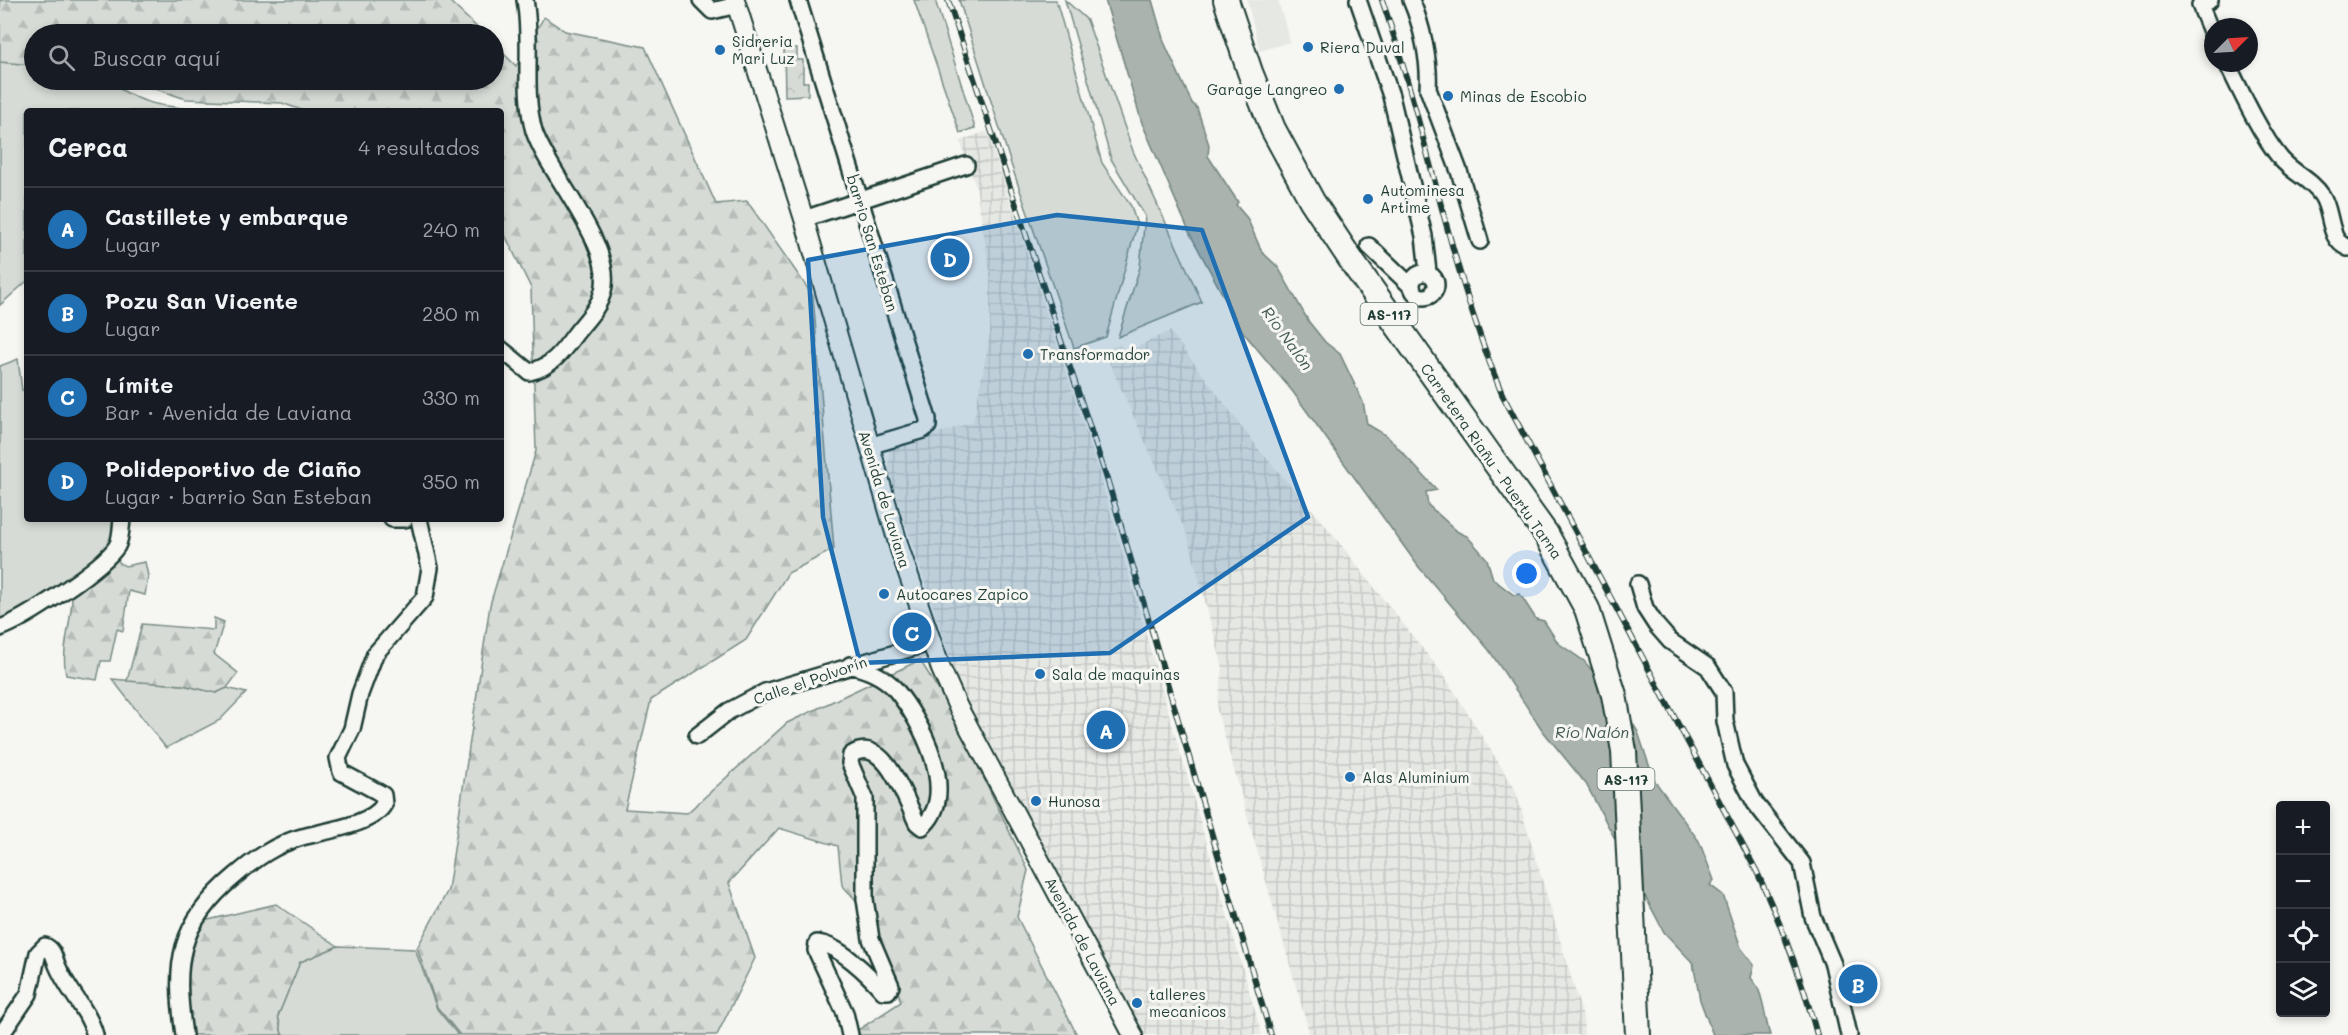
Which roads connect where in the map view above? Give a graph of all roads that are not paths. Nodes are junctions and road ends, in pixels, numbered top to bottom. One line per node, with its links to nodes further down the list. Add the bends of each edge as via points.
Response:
1 (525, 0): 17 (street, via 530,37 529,110 535,134 590,235 605,281 596,308 567,346 542,369 528,372)
2 (701, 0): 8 (street, via 712,11)
3 (798, 0): 12 (street, barrio San Esteban)
4 (1226, 0): 31 (main road, Carretera Riañu - Puertu Tarna / AS-117, via 1273,129 1312,201 1546,534 1587,609 1614,695 1624,751)
5 (1358, 0): 15 (street, via 1390,96 1424,236 1419,278 1398,275)
6 (1411, 0): 14 (street, via 1425,56 1428,89)
7 (2205, 2): 9 (street)
8 (736, 3): 13 (street, Avenida de Laviana)
9 (2209, 18)
10 (2232, 72): 16 (street, via 2272,147 2283,162 2324,198 2334,234)
11 (966, 165): 12 (street)
12 (860, 200): 13 (street); 18 (street, barrio San Esteban, via 928,420 923,430)
13 (804, 219): 18 (street, Avenida de Laviana)
14 (1480, 241)
15 (1369, 246)
16 (2348, 248)
17 (504, 352)
18 (869, 446): 23 (street, Avenida de Laviana)
19 (122, 522): 22 (street, via 118,545 107,557)
20 (420, 522): 28 (street, via 430,568 425,597 375,654 352,729 338,758 341,772 378,792 384,804 370,817 297,839 261,855 206,902 193,920 184,946 179,991)
21 (1638, 584): 32 (street, via 1645,608 1656,625 1670,641 1708,667 1724,692 1725,721 1735,765 1755,802 1802,863 1813,917 1833,964)
22 (0, 628)
23 (932, 642): 24 (street, Calle el Polvorín); 30 (street, Avenida de Laviana, via 958,707)
24 (850, 665): 25 (street, Calle el Polvorín, via 765,692 729,711); 29 (street, via 873,672 894,688 927,737 939,792 928,821 922,826 886,762 868,749 851,755 850,763 865,798 865,899 871,939 891,986 883,991 853,961 817,943 816,950 845,1013)
25 (697, 736)
26 (2, 1035): 27 (street, via 29,994 38,953 45,946 52,951)
27 (95, 1035)
28 (184, 1035)
29 (850, 1035)
30 (1133, 1035)
31 (1638, 1035)
32 (1849, 1035)

